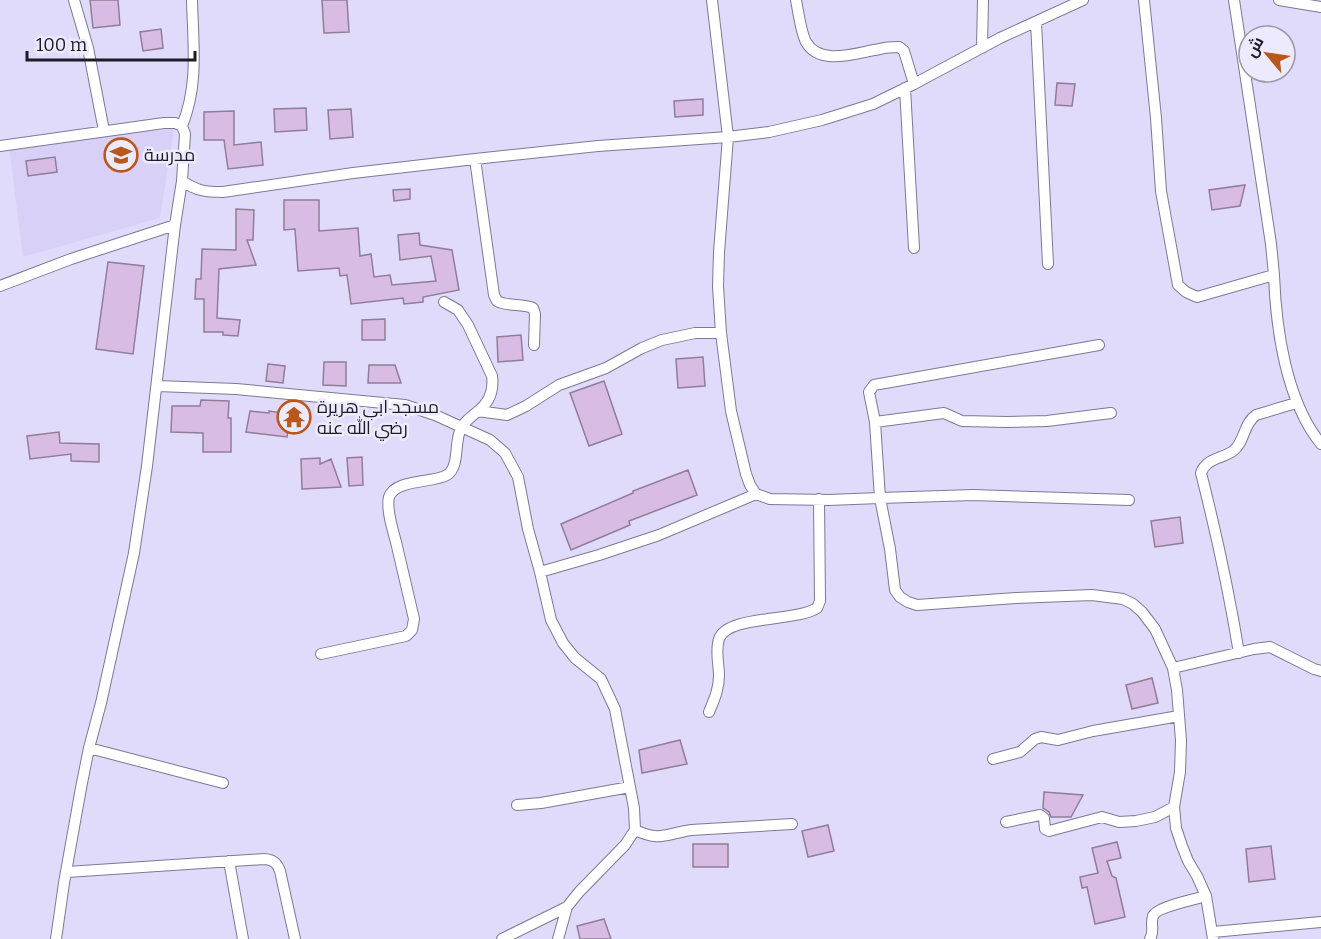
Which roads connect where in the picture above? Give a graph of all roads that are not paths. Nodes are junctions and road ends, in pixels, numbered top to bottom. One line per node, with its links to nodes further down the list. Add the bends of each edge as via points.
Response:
1 (74, 0): 15 (street)
2 (192, 0): 14 (street, via 194,67 191,99)
3 (712, 0): 16 (street)
4 (796, 0): 13 (street, via 806,42 815,51 825,56 843,56 899,47 904,51)
5 (983, 0): 12 (street)
6 (1083, 0): 11 (street)
7 (1144, 0): 23 (street, via 1161,191 1178,285 1197,297)
8 (1234, 0): 23 (street)
9 (1279, 0): 10 (street)
10 (1321, 7)
11 (1035, 22): 12 (street); 22 (street)
12 (982, 48): 13 (street)
13 (909, 86): 16 (street, via 873,104 822,120); 21 (street)
14 (182, 126): 15 (street, via 164,123); 19 (street)
15 (104, 131): 17 (street)
16 (728, 137): 18 (street); 26 (street, via 719,252)
17 (0, 146)
18 (476, 159): 19 (street, via 223,192 194,189); 27 (street, via 494,295 502,304 534,308)
19 (182, 181): 20 (street)
20 (175, 225): 24 (street); 29 (street)
21 (914, 248)
22 (1048, 264)
23 (1274, 275): 30 (street, via 1285,362)
24 (0, 286)
25 (444, 302): 31 (street, via 458,310 468,325 492,376 491,395)
26 (722, 333): 31 (street, via 695,333 652,344 606,368 560,385 507,415); 36 (street, via 731,411 746,474)
27 (534, 345)
28 (1099, 345): 33 (street, via 874,385 869,392)
29 (157, 386): 34 (street, via 236,389 405,405); 47 (street, via 134,553)
30 (1296, 403): 35 (street); 41 (street, via 1256,415 1245,427 1234,451 1208,462 1201,473 1219,542)
31 (478, 411): 34 (street)
32 (1111, 413): 33 (street, via 1047,422 962,421 944,413)
33 (875, 422): 37 (street)
34 (462, 426): 40 (street, via 490,440 505,453 518,477); 42 (street, via 452,472 445,477 410,483 389,496 414,619 412,630 406,636)
35 (1321, 444)
36 (756, 494): 38 (street, via 770,499); 40 (street, via 659,535)
37 (880, 498): 38 (street); 39 (street, via 973,495); 43 (street, via 895,590 908,602 1092,595 1123,599 1133,604 1155,629)
38 (819, 499): 45 (street, via 817,608 737,625 723,632 717,652 717,692)
39 (1129, 500)
40 (540, 572): 50 (street, via 551,620 562,643 601,679 615,709)
41 (1239, 653): 43 (street); 44 (street, via 1270,647)
42 (321, 654)
43 (1173, 668): 46 (street)
44 (1321, 671)
45 (709, 712)
46 (1179, 716): 48 (street, via 1058,740 1035,739 1020,752); 52 (street, via 1180,772)
47 (89, 748): 49 (street); 57 (street)
48 (993, 759)
49 (224, 783)
50 (630, 787): 51 (street); 55 (street)
51 (517, 804)
52 (1174, 807): 53 (street, via 1136,821 1102,817 1049,831 1041,815); 58 (street, via 1182,846)
53 (1005, 822)
54 (792, 824): 55 (street, via 690,830 662,838)
55 (634, 830): 59 (street, via 625,845)
56 (229, 861): 57 (street); 63 (street); 64 (street, via 276,862)
57 (67, 872): 62 (street)
58 (1206, 896): 61 (street); 67 (street, via 1156,912)
59 (567, 907): 65 (street); 66 (street)
60 (1321, 922): 61 (street)
61 (1213, 936)
62 (56, 939)
63 (243, 939)
64 (295, 939)
65 (502, 939)
66 (558, 939)
67 (1150, 939)

